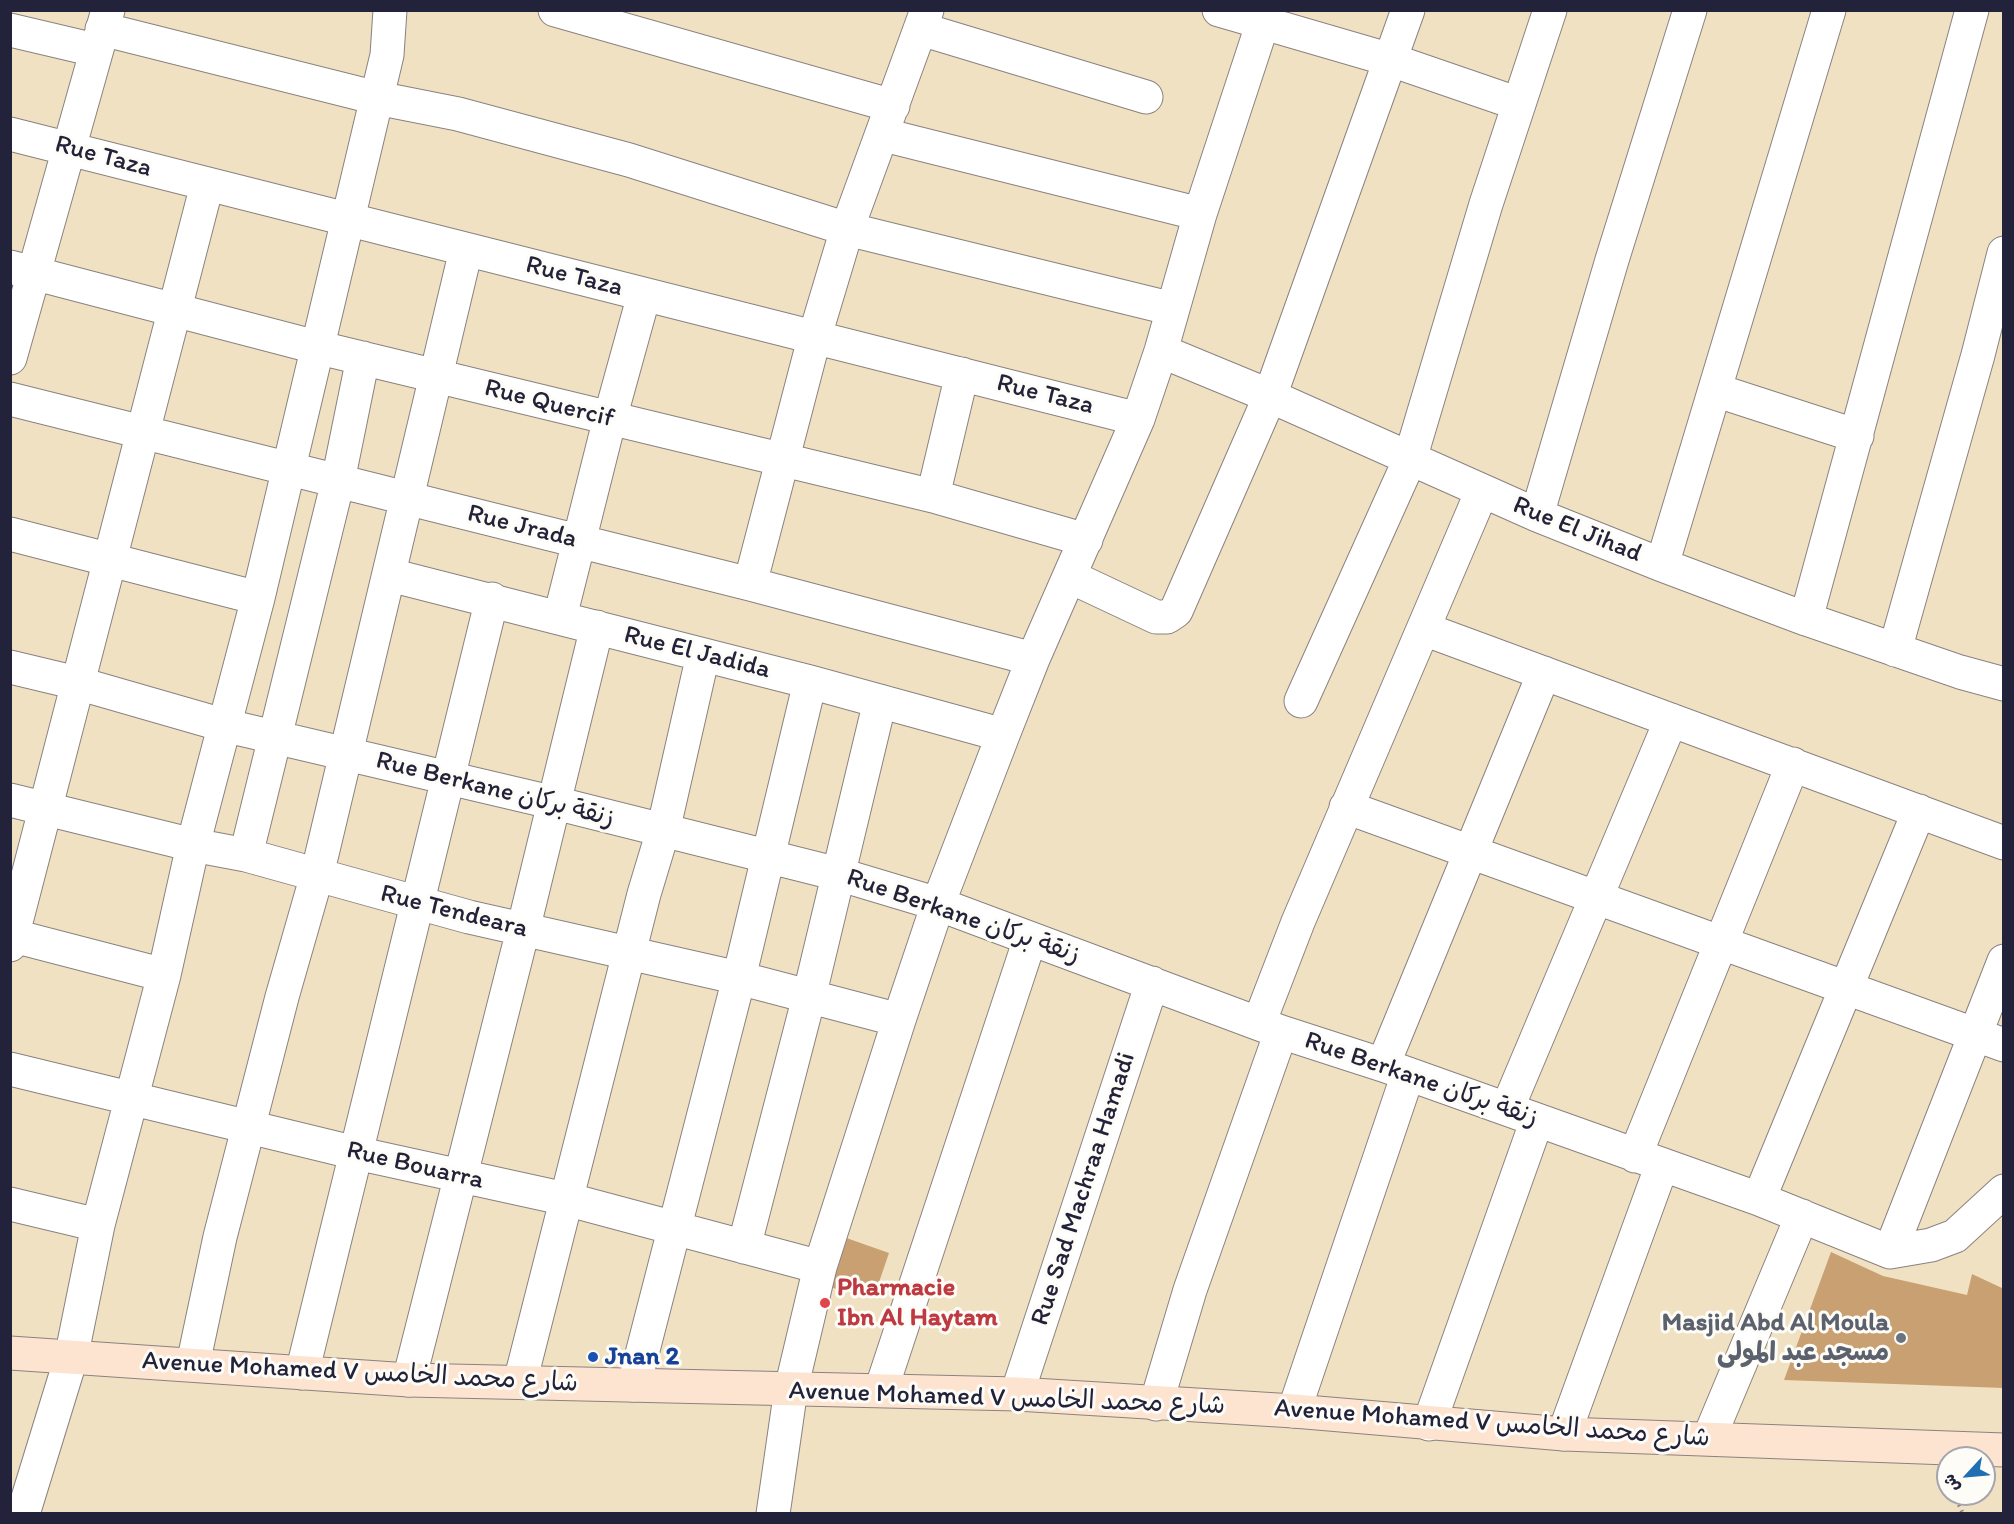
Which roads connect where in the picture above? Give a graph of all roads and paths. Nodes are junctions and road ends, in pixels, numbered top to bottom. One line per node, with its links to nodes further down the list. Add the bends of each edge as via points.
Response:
1 (390, 10): 15 (street, via 387,56)
2 (555, 10): 17 (street)
3 (1219, 10): 9 (street)
4 (1408, 10): 13 (street)
5 (1550, 10): 16 (street)
6 (1690, 10): 51 (street)
7 (1829, 10): 37 (street)
8 (1972, 10): 43 (street)
9 (1265, 17): 13 (street); 21 (street)
10 (924, 20): 14 (street); 17 (street)
11 (10, 30): 12 (street)
12 (102, 30): 15 (street); 19 (street)
13 (1391, 60): 16 (street); 38 (street)
14 (1146, 97)
15 (377, 98): 22 (street); 23 (street, via 458,114 629,160)
16 (1519, 104): 44 (street)
17 (888, 120): 21 (street); 23 (street)
18 (10, 134): 19 (street, Rue Taza)
19 (70, 148): 20 (street, Rue Taza); 26 (street)
20 (207, 184): 22 (street, Rue Taza); 29 (street)
21 (1200, 214): 28 (street)
22 (346, 219): 24 (street, Rue Taza); 31 (street)
23 (848, 229): 28 (street); 30 (street)
24 (466, 250): 27 (street, Rue Taza); 36 (street)
25 (2004, 253): 66 (street)
26 (23, 271): 29 (street, Rue Quercif); 33 (street)
27 (644, 295): 30 (street, Rue Taza); 40 (street)
28 (1173, 309): 32 (street)
29 (173, 310): 31 (street, Rue Quercif); 42 (street)
30 (814, 339): 35 (street, Rue Taza); 45 (street)
31 (316, 347): 34 (street, Rue Quercif); 46 (street)
32 (1161, 351): 38 (street, Rue El Jihad); 41 (street)
33 (10, 358)
34 (363, 358): 36 (street, Rue Quercif); 47 (street)
35 (962, 374): 41 (street, Rue Taza); 49 (street)
36 (436, 376): 40 (street, Rue Quercif); 50 (street)
37 (1715, 390): 43 (street); 56 (street)
38 (1270, 396): 44 (street, Rue El Jihad); 58 (street, via 1172,615 1156,617)
39 (10, 399): 42 (street, Rue Jrada)
40 (610, 418): 45 (street, Rue Quercif); 54 (street)
41 (1138, 419): 53 (street)
42 (141, 432): 46 (street, Rue Jrada); 55 (street)
43 (1857, 436): 63 (street)
44 (1410, 459): 48 (street, Rue El Jihad); 75 (street)
45 (782, 460): 49 (street, Rue Quercif); 59 (street)
46 (289, 467): 47 (street, Rue Jrada); 60 (street)
47 (338, 481): 50 (street, Rue Jrada); 79 (street)
48 (1482, 491): 51 (street, Rue El Jihad); 65 (street)
49 (933, 496): 53 (street, Rue Quercif)
50 (407, 498): 54 (street, Rue Jrada); 57 (street)
51 (1537, 515): 56 (street, Rue El Jihad)
52 (10, 534): 55 (street)
53 (1086, 540): 58 (street)
54 (579, 541): 59 (street, Rue Jrada); 62 (street)
55 (110, 558): 60 (street); 73 (street)
56 (1662, 565): 63 (street, Rue El Jihad)
57 (390, 575): 61 (street, Rue El Jadida); 80 (street)
58 (1071, 577): 68 (street)
59 (750, 584): 68 (street, Rue Jrada)
60 (258, 598): 77 (street)
61 (492, 599): 62 (street, Rue El Jadida); 82 (street)
62 (560, 617): 64 (street, Rue El Jadida)
63 (1806, 620): 66 (street, Rue El Jihad)
64 (597, 627): 67 (street, Rue El Jadida); 84 (street)
65 (1424, 629): 70 (street); 85 (street)
66 (1895, 650): 71 (street, Rue El Jihad)
67 (703, 655): 72 (street, Rue El Jadida); 88 (street)
68 (1033, 659): 78 (street)
69 (10, 667): 73 (street, Rue Berkane زنقة بركان)
70 (1544, 673): 76 (street); 91 (street)
71 (2002, 678)
72 (810, 682): 74 (street, Rue El Jadida); 93 (street)
73 (77, 683): 77 (street, Rue Berkane زنقة بركان); 86 (street)
74 (880, 701): 78 (street, Rue El Jadida); 94 (street)
75 (1301, 701)
76 (1671, 720): 81 (street); 96 (street)
77 (224, 725): 79 (street, Rue Berkane زنقة بركان); 90 (street)
78 (1003, 735): 98 (street)
79 (275, 738): 80 (street, Rue Berkane زنقة بركان); 92 (street)
80 (345, 754): 82 (street, Rue Berkane زنقة بركان); 95 (street)
81 (1792, 764): 87 (street); 102 (street)
82 (450, 777): 84 (street, Rue Berkane زنقة بركان); 97 (street)
83 (10, 800): 86 (street, Rue Tendeara)
84 (555, 803): 88 (street, Rue Berkane زنقة بركان); 99 (street)
85 (1346, 807): 91 (street); 111 (street)
86 (44, 809): 90 (street, Rue Tendeara); 100 (street)
87 (1919, 811): 89 (street); 108 (street)
88 (663, 831): 93 (street, Rue Berkane زنقة بركان); 103 (street)
89 (2004, 843)
90 (193, 845): 92 (street, Rue Tendeara); 105 (street)
91 (1471, 850): 96 (street); 114 (street)
92 (246, 855): 95 (street, Rue Tendeara)
93 (768, 857): 94 (street, Rue Berkane زنقة بركان); 106 (street)
94 (838, 874): 98 (street, Rue Berkane زنقة بركان); 109 (street)
95 (317, 875): 97 (street, Rue Tendeara); 117 (street)
96 (1596, 895): 102 (street); 116 (street)
97 (419, 903): 99 (street, Rue Tendeara); 118 (street)
98 (938, 904): 101 (street, Rue Berkane زنقة بركان); 110 (street)
99 (524, 930): 103 (street, Rue Tendeara); 120 (street)
100 (11, 938): 105 (street)
101 (1029, 939): 107 (street, Rue Berkane زنقة بركان); 139 (street)
102 (1722, 941): 108 (street); 119 (street)
103 (629, 953): 106 (street, Rue Tendeara); 122 (street)
104 (2004, 961): 112 (street)
105 (164, 975): 115 (street)
106 (739, 978): 109 (street, Rue Tendeara); 127 (street)
107 (1152, 983): 111 (street, Rue Berkane زنقة بركان); 140 (street, Rue Sad Machraa Hamadi)
108 (1848, 988): 112 (street); 123 (street)
109 (809, 997): 110 (street, Rue Tendeara); 128 (street)
110 (899, 1020): 130 (street)
111 (1270, 1027): 114 (street, Rue Berkane زنقة بركان); 141 (street)
112 (1989, 1039): 129 (street)
113 (10, 1069): 115 (street, Rue Bouarra)
114 (1396, 1070): 116 (street, Rue Berkane زنقة بركان); 142 (street)
115 (132, 1100): 117 (street, Rue Bouarra); 126 (street)
116 (1522, 1114): 119 (street, Rue Berkane زنقة بركان); 143 (street)
117 (249, 1126): 118 (street, Rue Bouarra); 133 (street, via 220,1238)
118 (356, 1153): 120 (street, Rue Bouarra); 134 (street)
119 (1648, 1160): 123 (street, Rue Berkane زنقة بركان); 144 (street)
120 (459, 1177): 122 (street, Rue Bouarra); 135 (street)
121 (2004, 1191): 129 (street, via 1955,1236 1931,1245)
122 (566, 1199): 127 (street, Rue Bouarra); 136 (street)
123 (1759, 1199): 125 (street, Rue Berkane زنقة بركان)
124 (10, 1204): 126 (street)
125 (1802, 1216): 129 (street, Rue Berkane زنقة بركان); 145 (street)
126 (98, 1225): 132 (street)
127 (675, 1228): 128 (street, Rue Bouarra); 137 (street)
128 (744, 1247): 130 (street, Rue Bouarra)
129 (1890, 1252)
130 (820, 1267): 138 (street)
131 (10, 1353): 132 (street, Avenue Mohamed V شارع محمد الخامس)
132 (71, 1358): 133 (street, Avenue Mohamed V شارع محمد الخامس); 147 (street)
133 (194, 1364): 134 (street, Avenue Mohamed V شارع محمد الخامس)
134 (302, 1373): 135 (street, Avenue Mohamed V شارع محمد الخامس)
135 (409, 1380): 136 (street, Avenue Mohamed V شارع محمد الخامس)
136 (520, 1382): 137 (street, Avenue Mohamed V شارع محمد الخامس)
137 (634, 1385): 138 (street, Avenue Mohamed V شارع محمد الخامس)
138 (791, 1389): 139 (street, Avenue Mohamed V شارع محمد الخامس); 148 (street)
139 (881, 1390): 140 (street, Avenue Mohamed V شارع محمد الخامس)
140 (1017, 1394): 141 (street, Avenue Mohamed V شارع محمد الخامس)
141 (1156, 1404): 142 (street, Avenue Mohamed V شارع محمد الخامس)
142 (1294, 1411): 143 (street, Avenue Mohamed V شارع محمد الخامس)
143 (1429, 1424): 144 (street, Avenue Mohamed V شارع محمد الخامس)
144 (1564, 1434): 145 (street, Avenue Mohamed V شارع محمد الخامس)
145 (1709, 1438): 146 (street, Avenue Mohamed V شارع محمد الخامس)
146 (2004, 1450)
147 (23, 1514)
148 (773, 1514)

